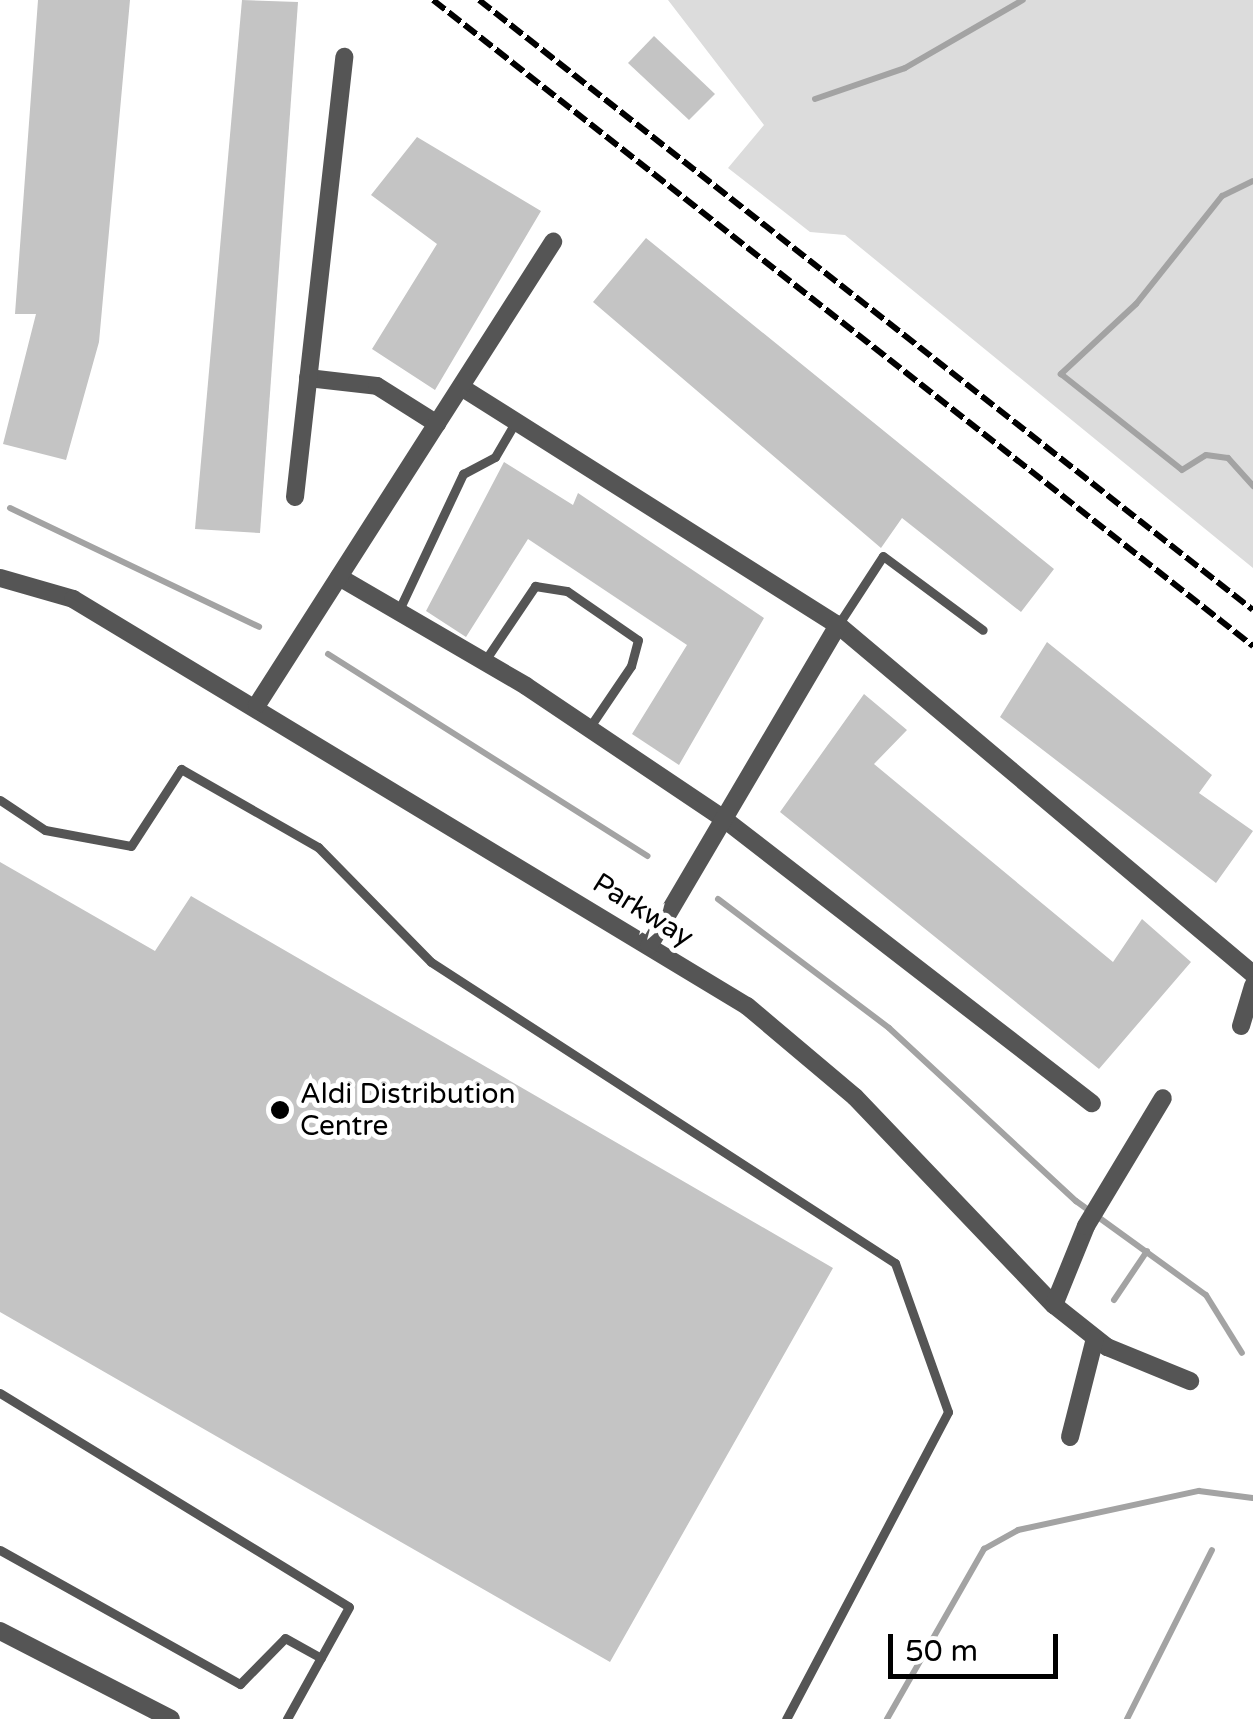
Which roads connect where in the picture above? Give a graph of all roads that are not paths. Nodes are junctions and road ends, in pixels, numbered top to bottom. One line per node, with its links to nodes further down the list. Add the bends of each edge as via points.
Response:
1 (344, 56): 3 (street)
2 (553, 242): 4 (street)
3 (308, 378): 6 (street, via 377,386); 7 (street)
4 (461, 387): 5 (street); 6 (street)
5 (516, 422): 10 (lane, via 495,457 463,474); 11 (street)
6 (437, 424): 8 (street)
7 (295, 497)
8 (339, 577): 10 (street); 14 (street)
9 (0, 578): 14 (street, Parkway, via 74,599)
10 (398, 612): 13 (street)
11 (838, 625): 12 (lane, via 884,556); 17 (street); 19 (street)
12 (982, 630)
13 (484, 662): 15 (street); 15 (lane, via 535,586 567,591 638,640 631,666)
14 (256, 706): 18 (street, Parkway)
15 (588, 728): 17 (street)
16 (0, 800): 34 (lane, via 45,830 132,846 182,768 318,847 430,962 894,1264 948,1412)
17 (724, 819): 18 (street); 23 (street)
18 (649, 946): 24 (street, Parkway, via 746,1006 855,1098)
19 (1253, 974)
20 (1253, 986): 21 (street)
21 (1241, 1026)
22 (1163, 1098): 24 (street, via 1086,1226)
23 (1092, 1103)
24 (1054, 1306): 25 (street, Parkway)
25 (1095, 1338): 26 (street, Parkway); 28 (street)
26 (1190, 1381)
27 (0, 1392): 31 (lane, via 349,1607)
28 (1070, 1437)
29 (0, 1550): 31 (lane, via 240,1684 285,1638)
30 (0, 1630): 32 (street)
31 (320, 1658): 33 (lane)
32 (171, 1719)
33 (287, 1719)
34 (786, 1719)

